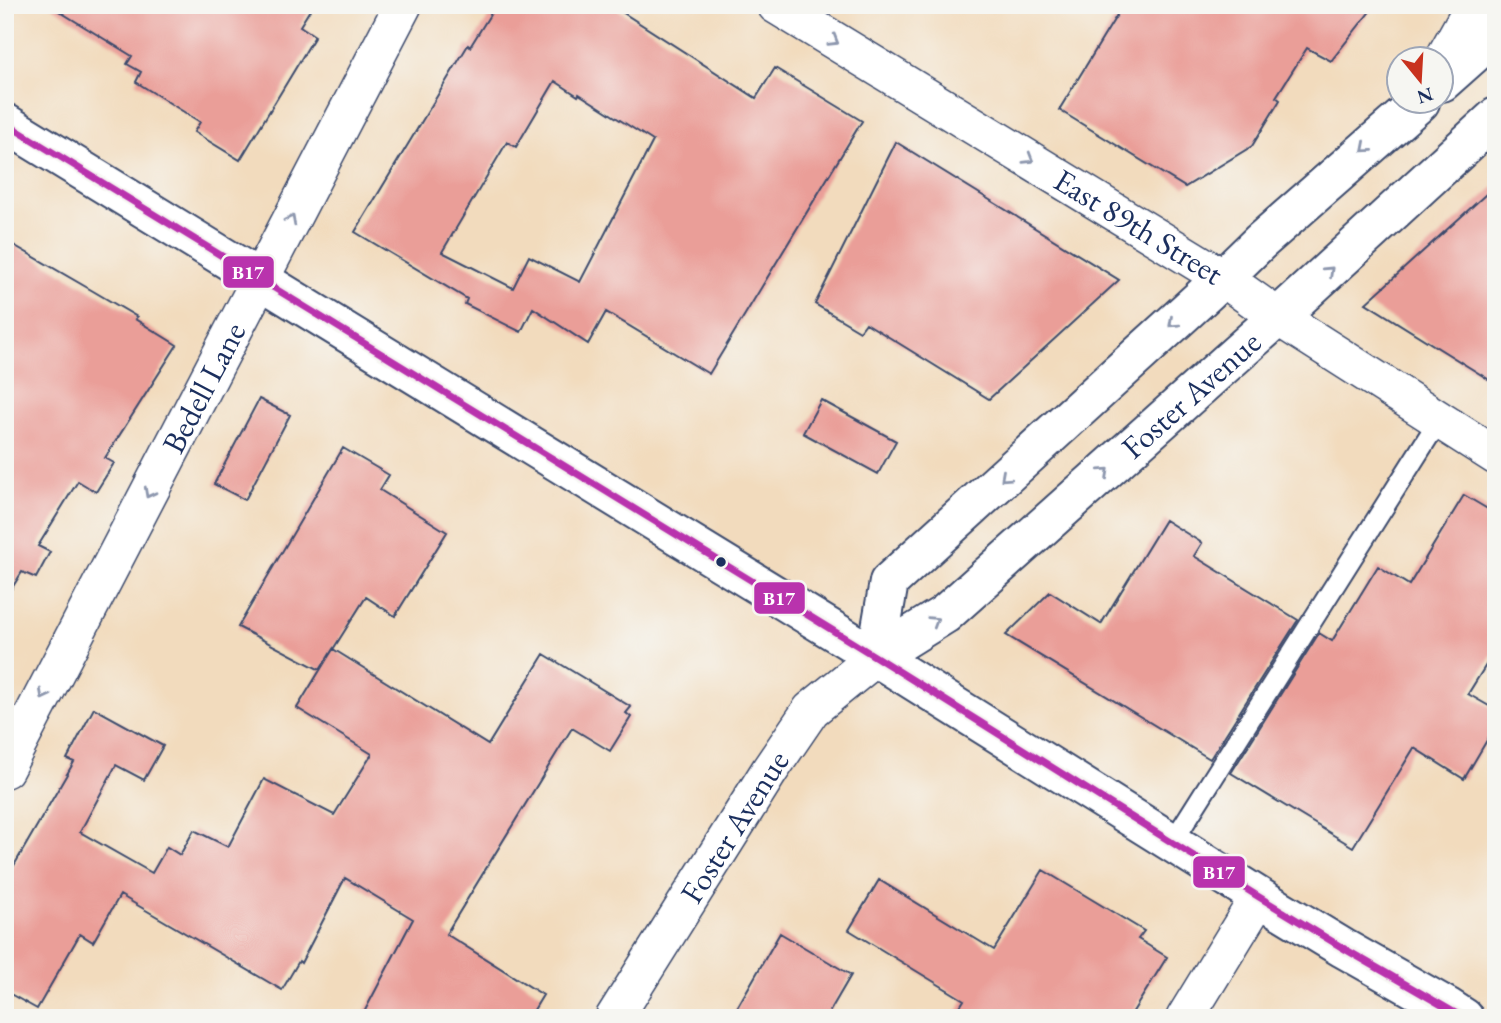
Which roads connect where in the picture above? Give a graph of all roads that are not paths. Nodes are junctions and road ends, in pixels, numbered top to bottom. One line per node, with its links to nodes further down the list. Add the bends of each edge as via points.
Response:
1 (403, 5): 11 (street, Bedell Lane, one-way to 1)
2 (776, 5): 10 (street, East 89th Street, one-way to 10)
3 (1474, 5): 5 (street)
4 (1496, 34): 6 (main road, Foster Avenue)
5 (1450, 46)
6 (1456, 69)
7 (1403, 116): 10 (main road, Foster Avenue, one-way to 10)
8 (1496, 117): 12 (main road, Foster Avenue, one-way to 8)
9 (5, 123): 11 (main road)
10 (1223, 278): 12 (street, East 89th Street); 15 (main road, Foster Avenue, one-way to 15, via 889,582)
11 (260, 281): 15 (main road); 16 (street, Bedell Lane, one-way to 16)
12 (1279, 317): 13 (street, East 89th Street); 15 (main road, Foster Avenue, one-way to 12, via 945,614)
13 (1439, 420): 14 (street, East 89th Street); 17 (lane)
14 (1496, 456)
15 (876, 657): 17 (main road); 19 (street, Foster Avenue, via 811,710)
16 (5, 769)
17 (1172, 843): 18 (main road)
18 (1259, 898): 20 (street); 21 (main road)
19 (614, 1018)
20 (1185, 1018)
21 (1464, 1018)

